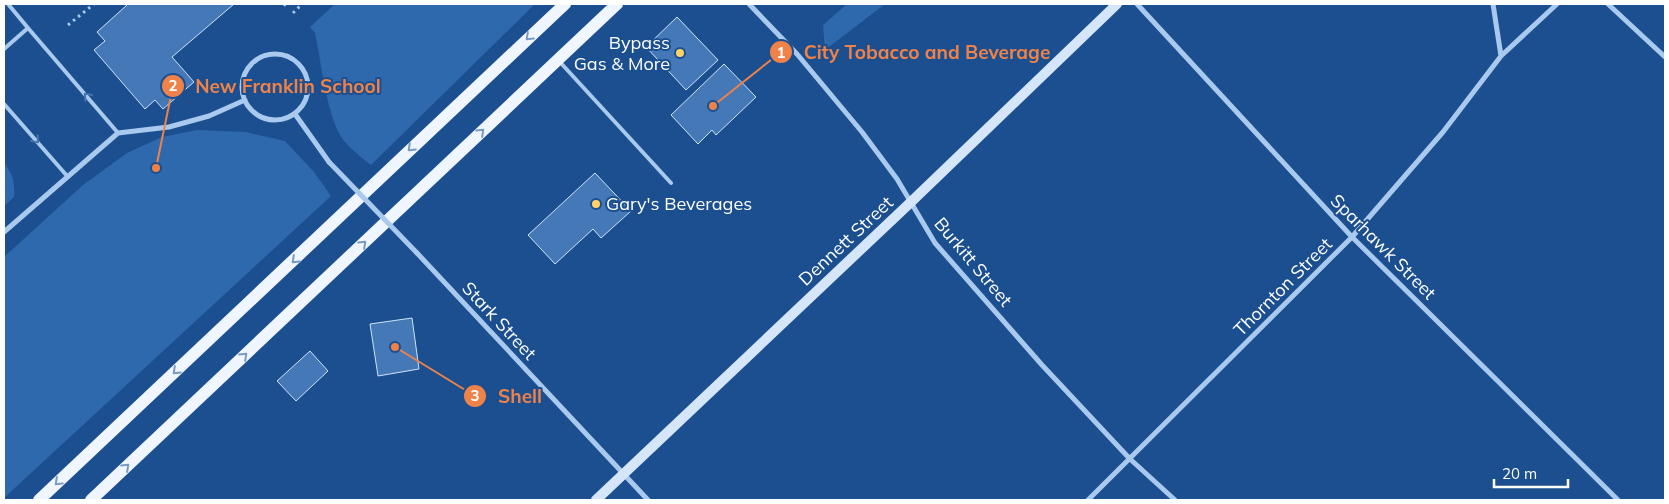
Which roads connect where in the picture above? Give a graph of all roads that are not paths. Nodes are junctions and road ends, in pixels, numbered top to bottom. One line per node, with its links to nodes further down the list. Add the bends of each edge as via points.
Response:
1 (8, 4): 10 (lane)
2 (565, 4): 26 (main road, one-way to 26)
3 (618, 4): 14 (main road)
4 (749, 4): 21 (street, Burkitt Street, via 797,54 862,132)
5 (1117, 4): 21 (street, Dennett Street)
6 (1137, 4): 23 (street, Sparhawk Street)
7 (1494, 4): 12 (street)
8 (1557, 4): 12 (street, Thornton Street)
9 (1608, 4): 13 (street)
10 (28, 28): 11 (lane); 18 (lane, one-way to 10)
11 (4, 49)
12 (1501, 56): 23 (street, Thornton Street, via 1443,132)
13 (1665, 57)
14 (557, 60): 20 (lane); 27 (main road, one-way to 14)
15 (245, 100): 17 (street, via 251,110 262,117 281,120); 17 (street, via 243,80 249,68 268,55 281,55 298,64 308,82 306,100); 18 (street, via 209,116 169,127)
16 (4, 104): 19 (lane, one-way to 19)
17 (295, 114): 25 (street, Stark Street, bridge, via 330,162)
18 (118, 133): 19 (street)
19 (68, 177): 22 (street)
20 (671, 183)
21 (911, 202): 24 (street, Burkitt Street, via 935,243); 25 (street, Dennett Street)
22 (4, 232)
23 (1352, 237): 24 (street, Thornton Street); 32 (street, Sparhawk Street)
24 (1130, 459): 30 (street, Thornton Street); 31 (street, Burkitt Street)
25 (624, 473): 28 (street, Dennett Street); 29 (street, Stark Street)
26 (39, 500)
27 (90, 500)
28 (596, 500)
29 (648, 500)
30 (1088, 500)
31 (1175, 500)
32 (1618, 500)

